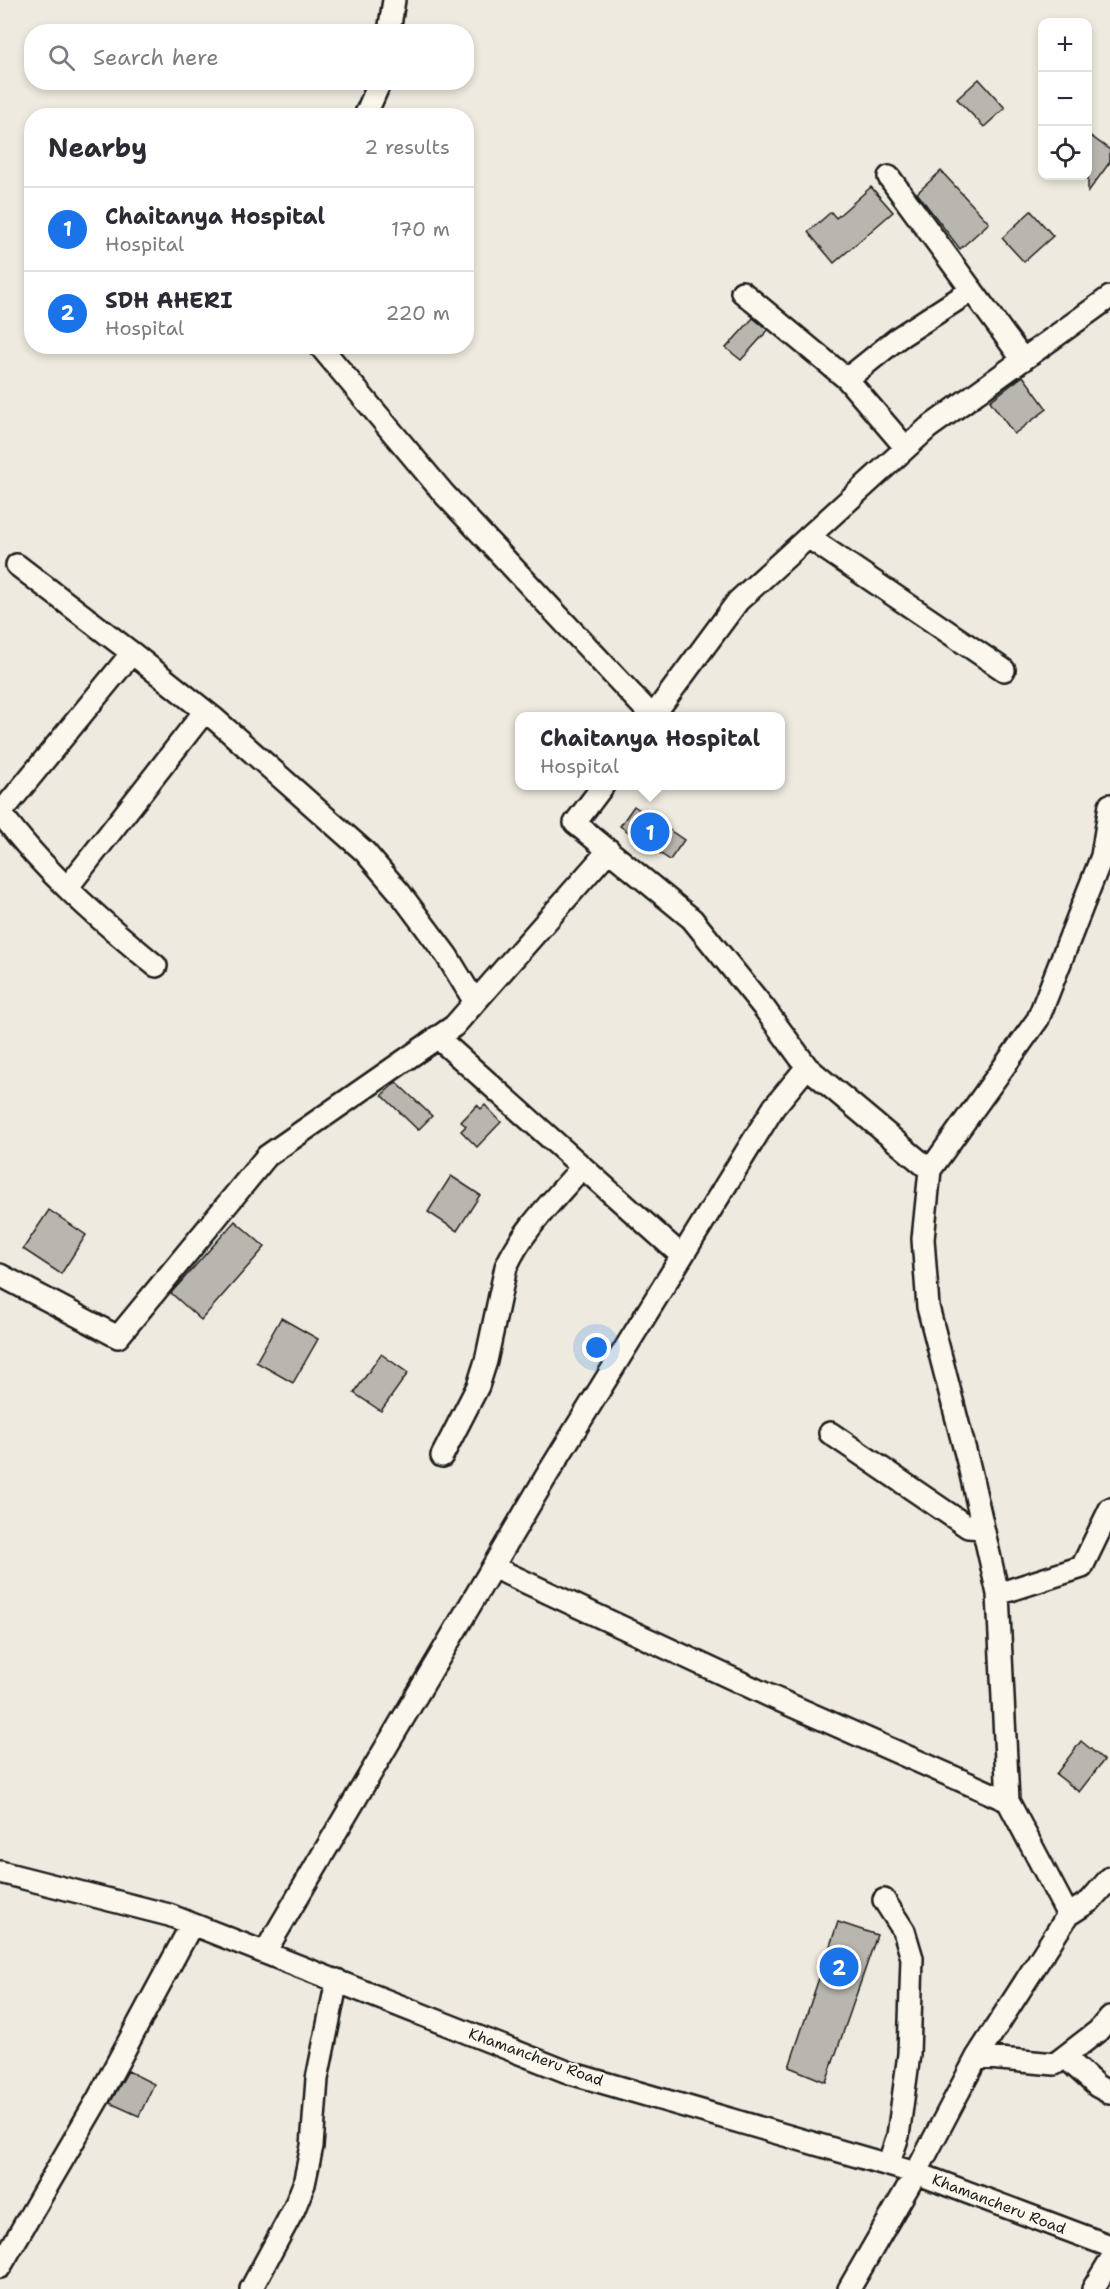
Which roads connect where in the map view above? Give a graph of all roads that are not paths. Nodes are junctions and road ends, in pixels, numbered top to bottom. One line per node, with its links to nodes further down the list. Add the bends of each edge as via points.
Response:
1 (394, 0): 2 (street)
2 (390, 24)
3 (376, 90): 4 (street)
4 (369, 108)
5 (889, 177): 6 (street)
6 (972, 290): 10 (street); 11 (street, via 898,338)
7 (742, 292): 11 (street)
8 (1110, 297): 10 (street)
9 (327, 354): 18 (street, via 445,495)
10 (1023, 360): 12 (street)
11 (847, 379): 12 (street)
12 (906, 448): 13 (street)
13 (808, 537): 16 (street); 19 (street, via 738,601)
14 (17, 565): 15 (street)
15 (132, 653): 17 (street); 22 (street)
16 (1004, 670)
17 (205, 711): 24 (street); 26 (street, via 367,854 447,956)
18 (647, 712)
19 (656, 712)
20 (600, 790): 23 (street, via 575,823)
21 (1110, 805): 30 (street, via 1102,856 1038,1019)
22 (0, 813): 24 (street)
23 (609, 850): 26 (street); 28 (street, via 692,919)
24 (67, 888): 25 (street)
25 (156, 966)
26 (475, 1002): 27 (street, via 454,1026)
27 (437, 1037): 29 (street); 32 (street, via 267,1156 118,1337)
28 (807, 1067): 30 (street); 31 (street, via 774,1107)
29 (582, 1167): 31 (street); 34 (street, via 510,1256 478,1386)
30 (930, 1170): 36 (street, via 923,1239 928,1307)
31 (682, 1256): 37 (street)
32 (0, 1275)
33 (830, 1433): 36 (street, via 968,1527)
34 (442, 1456)
35 (1110, 1509): 38 (street, via 1082,1567)
36 (983, 1528): 38 (street)
37 (493, 1567): 39 (street); 45 (street)
38 (998, 1594): 39 (street)
39 (1008, 1801): 43 (street)
40 (0, 1872): 44 (street, Khamancheru Road)
41 (1110, 1878): 43 (street, via 1090,1901)
42 (884, 1900): 51 (street, via 904,1931 912,1958 909,2054 898,2136)
43 (1068, 1915): 49 (street)
44 (192, 1924): 45 (street, Khamancheru Road); 55 (street, via 99,2097)
45 (265, 1952): 46 (street, Khamancheru Road)
46 (337, 1980): 51 (street, Khamancheru Road, via 570,2073); 56 (street, via 317,2079 312,2146 304,2184)
47 (1110, 2017): 48 (street)
48 (1065, 2057): 49 (street, via 1055,2064); 50 (street, via 1096,2086)
49 (977, 2058): 52 (street)
50 (1110, 2093)
51 (888, 2165): 52 (street, Khamancheru Road)
52 (916, 2173): 53 (street, Khamancheru Road); 57 (street)
53 (1110, 2246)
54 (1110, 2261): 58 (street)
55 (0, 2267)
56 (251, 2289)
57 (849, 2289)
58 (1093, 2289)

